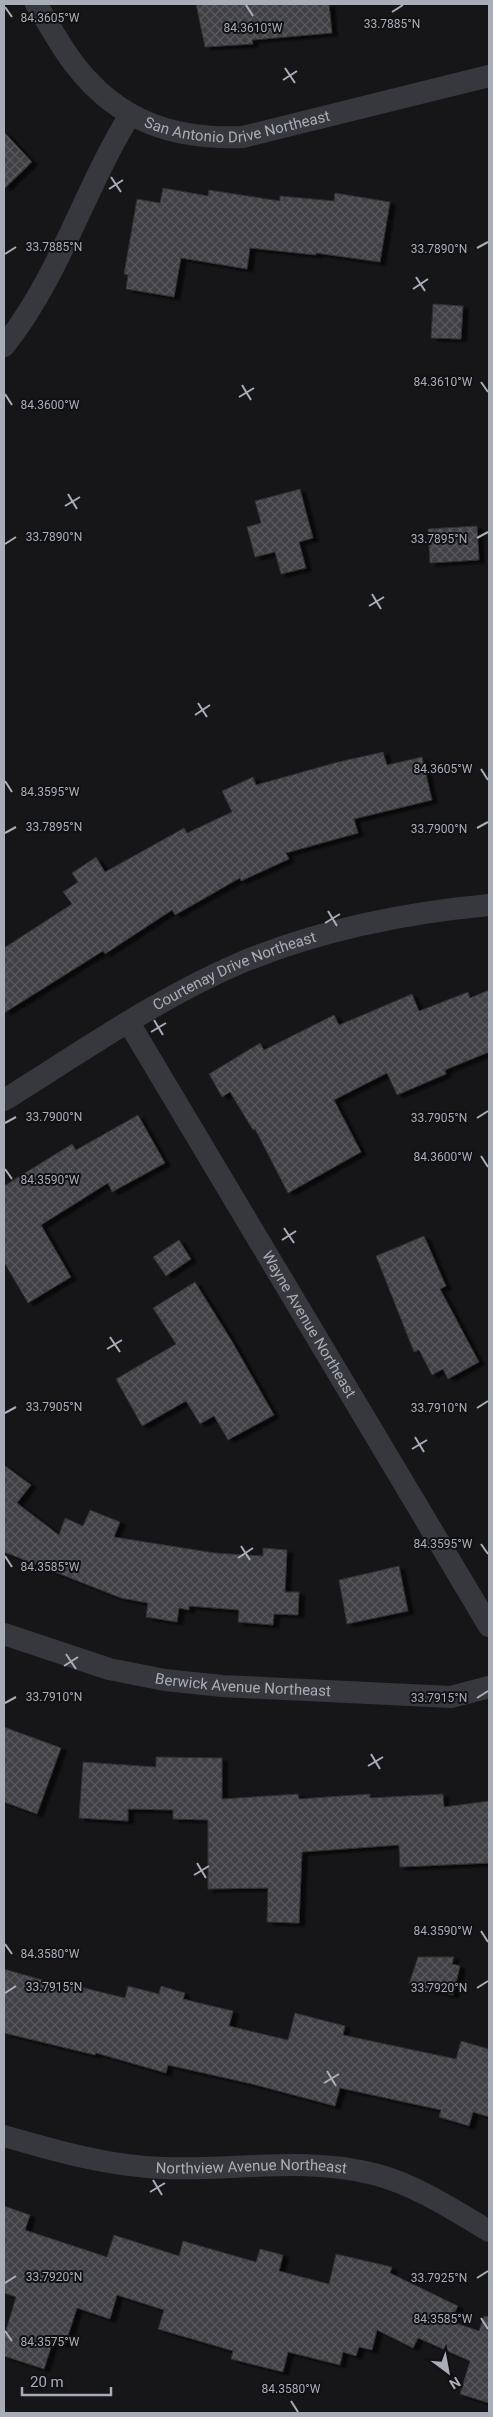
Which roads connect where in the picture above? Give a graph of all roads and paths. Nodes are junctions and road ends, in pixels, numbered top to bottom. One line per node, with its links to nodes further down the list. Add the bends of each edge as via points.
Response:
1 (36, 4): 3 (street, San Antonio Drive Northeast, via 75,65 102,95)
2 (489, 76): 3 (street, San Antonio Drive Northeast, via 243,137 184,135)
3 (130, 115): 4 (street, via 113,142 43,286 20,326)
4 (4, 346)
5 (489, 905): 6 (street, Courtenay Drive Northeast, via 356,925 297,942 184,990)
6 (129, 1023): 7 (street, Courtenay Drive Northeast); 8 (street, Wayne Avenue Northeast)
7 (4, 1100)
8 (489, 1626)
9 (4, 1634): 10 (street, Berwick Avenue Northeast, via 109,1669 165,1680 222,1686 451,1697)
10 (489, 1687)
11 (4, 2136): 12 (street, Northview Avenue Northeast, via 77,2157 162,2168 310,2165 375,2174 439,2200)
12 (489, 2231)

